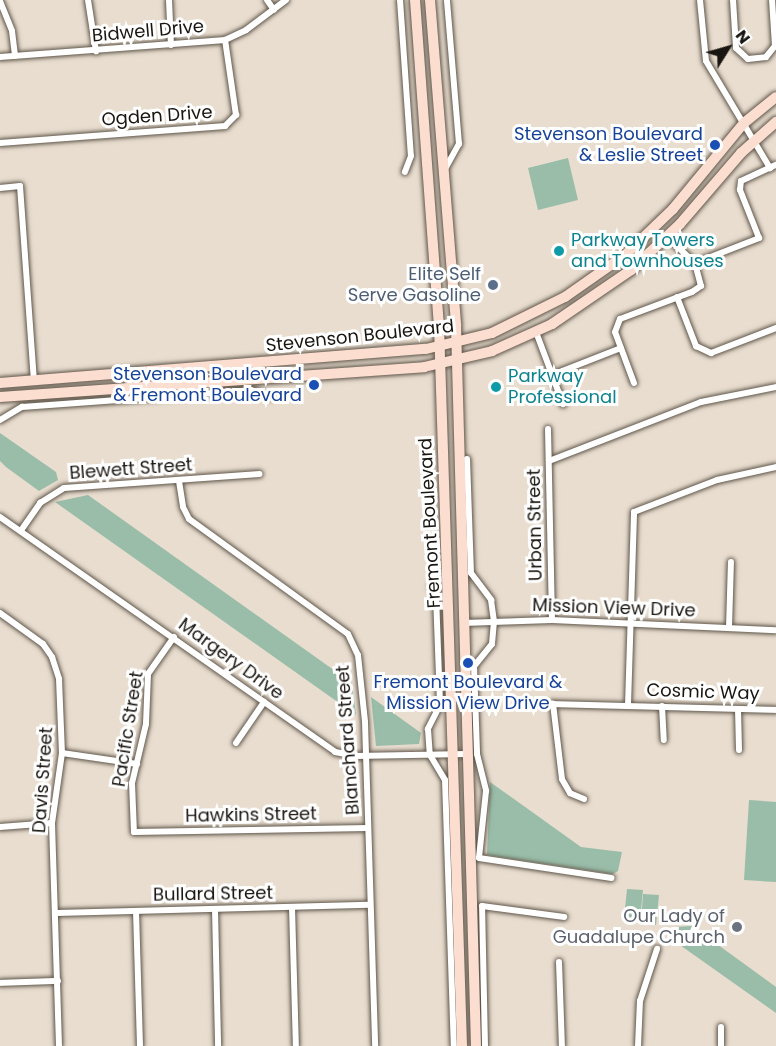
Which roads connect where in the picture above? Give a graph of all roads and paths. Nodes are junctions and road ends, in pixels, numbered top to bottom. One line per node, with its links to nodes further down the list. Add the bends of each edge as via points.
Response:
1 (88, 0): 17 (street)
2 (169, 0): 16 (street)
3 (267, 0): 13 (street)
4 (286, 0): 13 (street, Bidwell Drive)
5 (400, 0): 26 (street, via 411,156)
6 (415, 0): 35 (main road, Fremont Boulevard)
7 (430, 0): 27 (main road, Fremont Boulevard)
8 (447, 0): 27 (street, via 459,144)
9 (700, 0): 22 (street, via 706,61)
10 (733, 0): 14 (street, via 736,48 748,58 766,57 775,46)
11 (772, 0): 14 (street)
12 (0, 1): 18 (street, via 12,31)
13 (274, 10): 15 (street, Bidwell Drive)
14 (775, 20)
15 (225, 40): 16 (street, Bidwell Drive); 24 (street, Ogden Drive, via 236,115 225,126)
16 (171, 45): 17 (street, Bidwell Drive)
17 (96, 51): 18 (street, Bidwell Drive)
18 (15, 56): 19 (street, Bidwell Drive)
19 (0, 57)
20 (776, 97): 22 (main road, Stevenson Boulevard)
21 (776, 122): 23 (main road, Stevenson Boulevard)
22 (744, 123): 23 (street); 34 (main road, Stevenson Boulevard, via 663,220 607,269 519,322)
23 (755, 140): 25 (street); 29 (main road, Stevenson Boulevard)
24 (0, 143)
25 (773, 166): 30 (street, via 746,177 740,190 759,238)
26 (405, 172)
27 (443, 172): 34 (main road, Fremont Boulevard)
28 (0, 188): 40 (street, via 20,186)
29 (667, 237): 30 (street); 33 (main road, Stevenson Boulevard, via 602,292)
30 (694, 263): 31 (street, via 701,286)
31 (677, 297): 32 (street, via 696,346 711,353); 36 (street, via 620,319 615,332)
32 (776, 328)
33 (536, 332): 37 (main road, Stevenson Boulevard); 39 (street)
34 (456, 344): 35 (main road, Stevenson Boulevard); 37 (main road, Fremont Boulevard)
35 (440, 348): 38 (main road, Fremont Boulevard); 40 (main road, Stevenson Boulevard)
36 (621, 348): 39 (street); 42 (street)
37 (456, 362): 38 (main road, Stevenson Boulevard); 61 (main road, Fremont Boulevard)
38 (440, 365): 44 (main road, Stevenson Boulevard); 61 (main road, Fremont Boulevard)
39 (552, 375): 46 (street)
40 (34, 381): 41 (main road, Stevenson Boulevard)
41 (0, 383)
42 (634, 383)
43 (776, 387): 50 (street, via 701,402)
44 (0, 397)
45 (270, 397): 47 (street, via 251,390 22,407)
46 (563, 404)
47 (0, 420)
48 (548, 429): 50 (street, Urban Street)
49 (467, 459): 60 (street, via 471,573 491,600)
50 (549, 461): 59 (street, Urban Street)
51 (776, 467): 62 (street, via 717,480 634,512)
52 (259, 474): 53 (street, Blewett Street)
53 (179, 481): 55 (street, Blewett Street, via 64,488 40,503); 78 (street, Blanchard Street, via 189,519 348,634 358,655)
54 (0, 517): 55 (street, Margery Drive)
55 (22, 529): 65 (street, Margery Drive)
56 (731, 562): 63 (street)
57 (432, 586): 77 (street, Fremont Boulevard, via 436,596 441,705 428,729)
58 (0, 613): 74 (street, Davis Street, via 43,644 52,657 59,679)
59 (552, 620): 60 (street, Mission View Drive); 62 (street, Mission View Drive)
60 (494, 621): 61 (street, Mission View Drive); 85 (street, via 492,644 474,666 477,754 486,791 479,858)
61 (457, 624): 75 (main road, Fremont Boulevard); 76 (main road, Fremont Boulevard)
62 (630, 625): 63 (street, Mission View Drive); 67 (street)
63 (729, 628): 64 (street, Mission View Drive)
64 (776, 630)
65 (174, 637): 66 (street, Margery Drive); 79 (street, Pacific Street, via 148,674 146,724)
66 (264, 702): 72 (street); 78 (street, Margery Drive, via 335,752)
67 (628, 705): 68 (street, Cosmic Way); 80 (street, Cosmic Way, via 553,704 562,778 570,793)
68 (662, 706): 69 (street, Cosmic Way); 71 (street)
69 (738, 709): 70 (street, Cosmic Way); 73 (street)
70 (776, 710)
71 (664, 740)
72 (236, 743)
73 (739, 750)
74 (62, 753): 79 (street); 81 (street, Davis Street)
75 (453, 754): 76 (street, Margery Drive); 77 (street, Margery Drive); 103 (main road, Fremont Boulevard)
76 (466, 754): 104 (main road, Fremont Boulevard)
77 (429, 755): 78 (street, Margery Drive); 102 (street, via 445,780)
78 (366, 756): 83 (street, Blanchard Street)
79 (137, 764): 84 (street, Pacific Street, via 132,791)
80 (584, 799)
81 (52, 823): 82 (street); 90 (street, Davis Street)
82 (0, 827)
83 (368, 828): 84 (street, Hawkins Street); 86 (street, Blanchard Street)
84 (134, 832)
85 (612, 878)
86 (369, 905): 87 (street, Bullard Street); 101 (street, Blanchard Street)
87 (292, 907): 88 (street, Bullard Street); 100 (street)
88 (215, 909): 89 (street, Bullard Street); 99 (street)
89 (136, 911): 90 (street, Bullard Street); 98 (street)
90 (57, 913): 94 (street, Davis Street)
91 (564, 917): 105 (street, via 482,906)
92 (657, 949): 107 (street, via 640,1001)
93 (560, 962): 106 (street)
94 (58, 981): 95 (street); 97 (street, Davis Street)
95 (0, 983)
96 (721, 1027): 108 (street)
97 (59, 1046)
98 (140, 1046)
99 (218, 1046)
100 (296, 1046)
101 (375, 1046)
102 (454, 1046)
103 (462, 1046)
104 (476, 1046)
105 (485, 1046)
106 (562, 1046)
107 (638, 1046)
108 (721, 1046)

